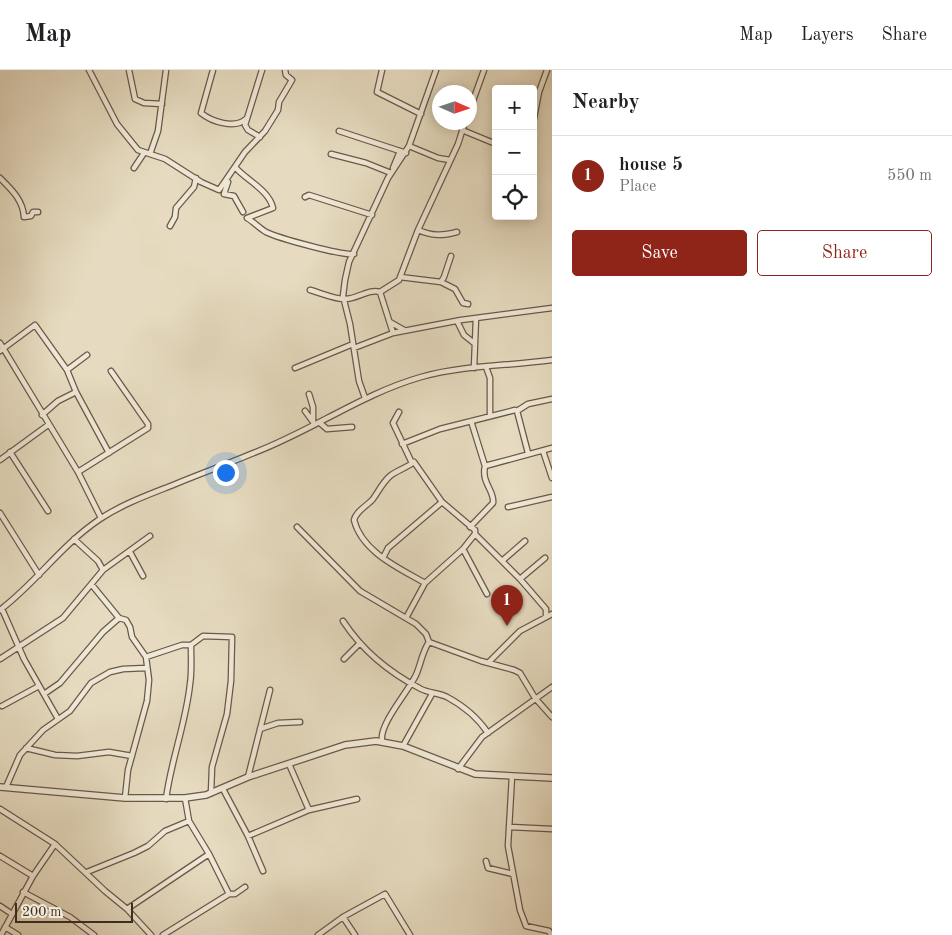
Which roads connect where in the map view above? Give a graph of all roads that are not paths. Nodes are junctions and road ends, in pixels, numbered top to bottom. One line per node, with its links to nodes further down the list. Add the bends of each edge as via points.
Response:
1 (89, 70): 22 (street, via 116,124 132,144)
2 (129, 70): 13 (street, via 135,99)
3 (166, 70): 13 (street)
4 (213, 70): 15 (street, via 201,112 226,124 239,124)
5 (262, 70): 15 (street)
6 (285, 70): 18 (street, via 292,80)
7 (382, 70): 14 (street, via 377,92)
8 (436, 70): 14 (street)
9 (484, 70): 11 (street)
10 (547, 70): 12 (street)
11 (477, 89)
12 (537, 103)
13 (162, 104): 22 (street)
14 (421, 114): 20 (street)
15 (246, 119): 18 (street, via 246,128)
16 (462, 130): 19 (street); 25 (street)
17 (339, 131): 21 (street)
18 (260, 137): 27 (street, via 245,152)
19 (492, 142)
20 (409, 146): 23 (street); 25 (street)
21 (400, 151): 23 (street); 28 (street)
22 (149, 152): 26 (street); 30 (street)
23 (406, 153): 28 (street)
24 (331, 154): 28 (street)
25 (450, 160): 36 (street)
26 (134, 168)
27 (236, 169): 30 (street, via 219,190); 33 (street, via 224,194 234,196); 38 (street, via 272,204 273,208 248,218 259,228 281,238)
28 (392, 172): 34 (street)
29 (0, 178): 32 (street, via 16,194 24,216)
30 (196, 178): 35 (street, via 194,188 176,208)
31 (305, 197): 34 (street, via 308,195)
32 (38, 212)
33 (243, 212)
34 (372, 215): 38 (street)
35 (170, 226)
36 (418, 230): 37 (street, via 443,236); 40 (street)
37 (457, 232)
38 (351, 254): 44 (street)
39 (450, 256): 41 (street)
40 (400, 276): 41 (street); 43 (street, via 398,281)
41 (441, 282): 45 (street, via 455,289 463,303)
42 (310, 290): 44 (street)
43 (380, 292): 44 (street); 48 (street)
44 (344, 299): 54 (street)
45 (468, 304)
46 (552, 308): 47 (street)
47 (476, 318): 49 (street); 52 (street)
48 (390, 321): 50 (street); 51 (street)
49 (456, 321): 50 (street); 52 (street, via 464,335)
50 (404, 330): 51 (street)
51 (393, 333): 54 (street)
52 (474, 342): 60 (street)
53 (0, 343): 55 (street)
54 (354, 346): 59 (street); 65 (street)
55 (2, 350): 61 (street, via 35,325); 70 (street)
56 (86, 355): 61 (street)
57 (552, 360): 58 (street)
58 (486, 367): 60 (street); 71 (street, via 490,378)
59 (295, 368)
60 (474, 368): 65 (street, via 423,376)
61 (67, 370): 63 (street)
62 (111, 371): 80 (street, via 148,426 147,430)
63 (76, 392): 70 (street, via 58,401); 80 (street)
64 (309, 394): 73 (street)
65 (365, 398): 73 (street)
66 (552, 399): 68 (street, via 526,405)
67 (305, 411): 73 (street)
68 (517, 411): 71 (street); 81 (street)
69 (399, 412): 76 (street, via 393,422)
70 (42, 415): 74 (street)
71 (490, 415): 72 (street)
72 (471, 421): 76 (street); 84 (street)
73 (316, 423): 75 (street, via 327,429); 92 (street, via 268,448 149,494)
74 (48, 425): 79 (street); 85 (street)
75 (352, 427)
76 (402, 444): 83 (street)
77 (552, 448): 78 (street)
78 (543, 450): 81 (street); 86 (street)
79 (10, 452): 82 (street); 90 (street)
80 (109, 453): 85 (street)
81 (528, 453): 84 (street)
82 (0, 460)
83 (414, 462): 88 (street); 101 (street, via 386,479 372,500 355,516 355,524 368,546)
84 (485, 466): 94 (street, via 486,486 494,499)
85 (78, 472): 92 (street)
86 (552, 478)
87 (552, 497): 89 (street)
88 (442, 502): 94 (street); 101 (street, via 388,548)
89 (508, 507)
90 (48, 511)
91 (0, 513): 105 (street)
92 (101, 518): 97 (street)
93 (297, 527): 114 (street, via 360,591)
94 (470, 527): 95 (street)
95 (476, 534): 99 (street); 103 (street)
96 (150, 536): 100 (street)
97 (74, 538): 104 (street); 105 (street)
98 (525, 540): 103 (street)
99 (463, 550): 108 (street); 110 (street)
100 (130, 552): 104 (street); 106 (street)
101 (383, 558): 108 (street)
102 (545, 558): 107 (street)
103 (502, 561): 107 (street)
104 (104, 570): 109 (street)
105 (39, 575): 111 (street)
106 (143, 576)
107 (520, 579): 112 (street)
108 (424, 583): 114 (street)
109 (92, 585): 113 (street); 119 (street, via 63,618)
110 (488, 594)
111 (1, 610): 119 (street)
112 (549, 615): 123 (street, via 520,630)
113 (119, 618): 120 (street, via 128,623 132,637); 129 (street, via 99,636 60,683)
114 (406, 618): 116 (street, via 424,630)
115 (343, 620): 117 (street)
116 (429, 642): 123 (street); 125 (street)
117 (360, 643): 122 (street); 125 (street, via 386,667)
118 (191, 645): 120 (street); 149 (street, via 207,635 230,635 233,639 227,714 212,767); 152 (street, via 190,684)
119 (19, 646): 121 (street); 126 (street)
120 (146, 657): 124 (street)
121 (0, 659)
122 (344, 659)
123 (489, 662): 131 (street, via 520,673)
124 (146, 668): 134 (street, via 123,669 99,676 82,692 70,711); 141 (street, via 149,680 147,701)
125 (411, 683): 130 (street); 138 (street, via 384,726)
126 (40, 686): 129 (street); 132 (street)
127 (552, 687): 131 (street)
128 (270, 690): 136 (street)
129 (44, 694): 134 (street)
130 (432, 694): 137 (street, via 453,701 478,719); 139 (street)
131 (535, 698): 133 (street); 137 (street)
132 (2, 706)
133 (552, 717)
134 (58, 719): 140 (street)
135 (300, 722): 136 (street)
136 (260, 729): 145 (street)
137 (488, 732): 143 (street)
138 (382, 741): 139 (street); 142 (street, via 345,745)
139 (403, 746): 143 (street)
140 (26, 748): 141 (street, via 55,755 109,752); 147 (street)
141 (132, 756): 150 (street)
142 (289, 764): 145 (street); 155 (street)
143 (458, 769): 144 (street, via 475,774)
144 (512, 776): 146 (street); 157 (street)
145 (248, 778): 148 (street)
146 (552, 778)
147 (3, 787): 150 (street)
148 (223, 789): 149 (street); 159 (street)
149 (211, 793): 151 (street)
150 (125, 798): 152 (street)
151 (185, 798): 152 (street); 156 (street)
152 (166, 799)
153 (357, 799): 155 (street)
154 (0, 809): 160 (street)
155 (309, 810): 159 (street)
156 (189, 821): 161 (street); 165 (street, via 166,831 134,853)
157 (510, 827): 158 (street); 166 (street, via 508,846)
158 (552, 829)
159 (248, 836): 164 (street)
160 (55, 844): 165 (street); 167 (street)
161 (209, 854): 170 (street); 172 (street)
162 (0, 856): 167 (street)
163 (486, 861): 166 (street, via 488,868)
164 (263, 871)
165 (87, 872): 172 (street)
166 (513, 874): 184 (street, via 526,926 549,931)
167 (33, 876): 169 (street)
168 (246, 887): 170 (street)
169 (23, 892): 173 (street); 178 (street, via 70,917)
170 (229, 894): 180 (street)
171 (0, 906): 173 (street)
172 (127, 909): 179 (street)
173 (12, 914): 175 (street)
174 (344, 917): 181 (street); 182 (street); 183 (street, via 385,894)
175 (5, 927): 176 (street); 177 (street)
176 (1, 935)
177 (18, 935)
178 (93, 935)
179 (151, 935)
180 (163, 935)
181 (318, 935)
182 (355, 935)
183 (410, 935)
184 (551, 935)

